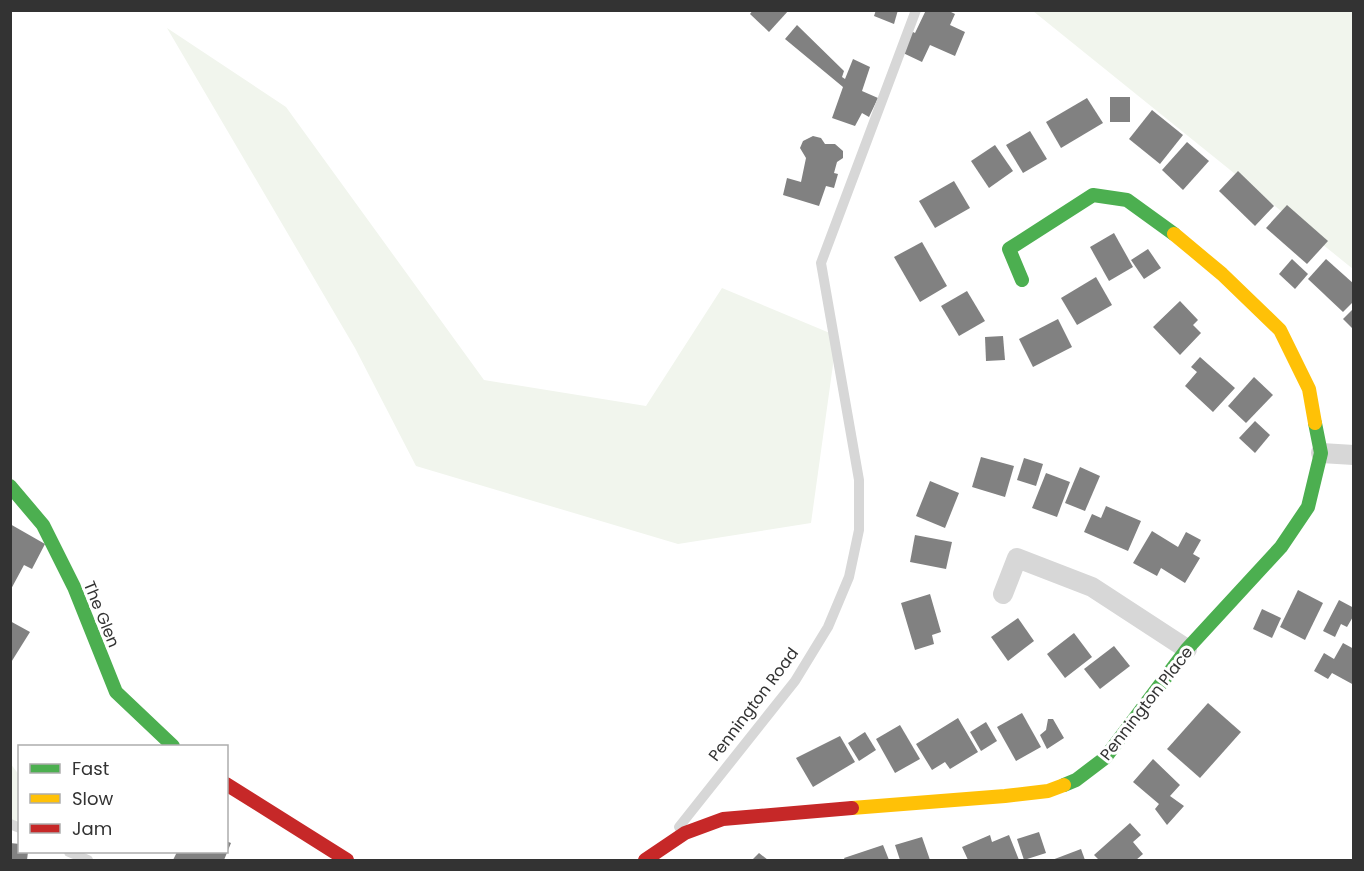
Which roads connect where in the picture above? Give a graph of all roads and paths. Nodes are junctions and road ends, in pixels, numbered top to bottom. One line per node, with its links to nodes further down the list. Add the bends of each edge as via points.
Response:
1 (916, 10): 10 (lane, Pennington Road, via 821,263 859,480 859,530 849,577 828,627 795,681)
2 (1022, 280): 3 (street, Pennington Place, via 1009,249 1093,195 1127,200 1222,274 1280,330 1309,389)
3 (1321, 453): 4 (street); 7 (street, Pennington Place, via 1308,507 1281,547)
4 (1353, 455)
5 (10, 486): 8 (street, The Glen, via 43,525 74,587 117,692)
6 (1003, 594): 7 (street, via 1017,558 1092,587)
7 (1187, 649): 10 (street, Pennington Place, via 1105,758 1076,780 1048,791 723,819 685,833)
8 (171, 745)
9 (228, 785): 13 (street)
10 (664, 847): 14 (street, Pennington Road)
11 (71, 853): 12 (lane)
12 (88, 861)
13 (347, 861)
14 (645, 861)

